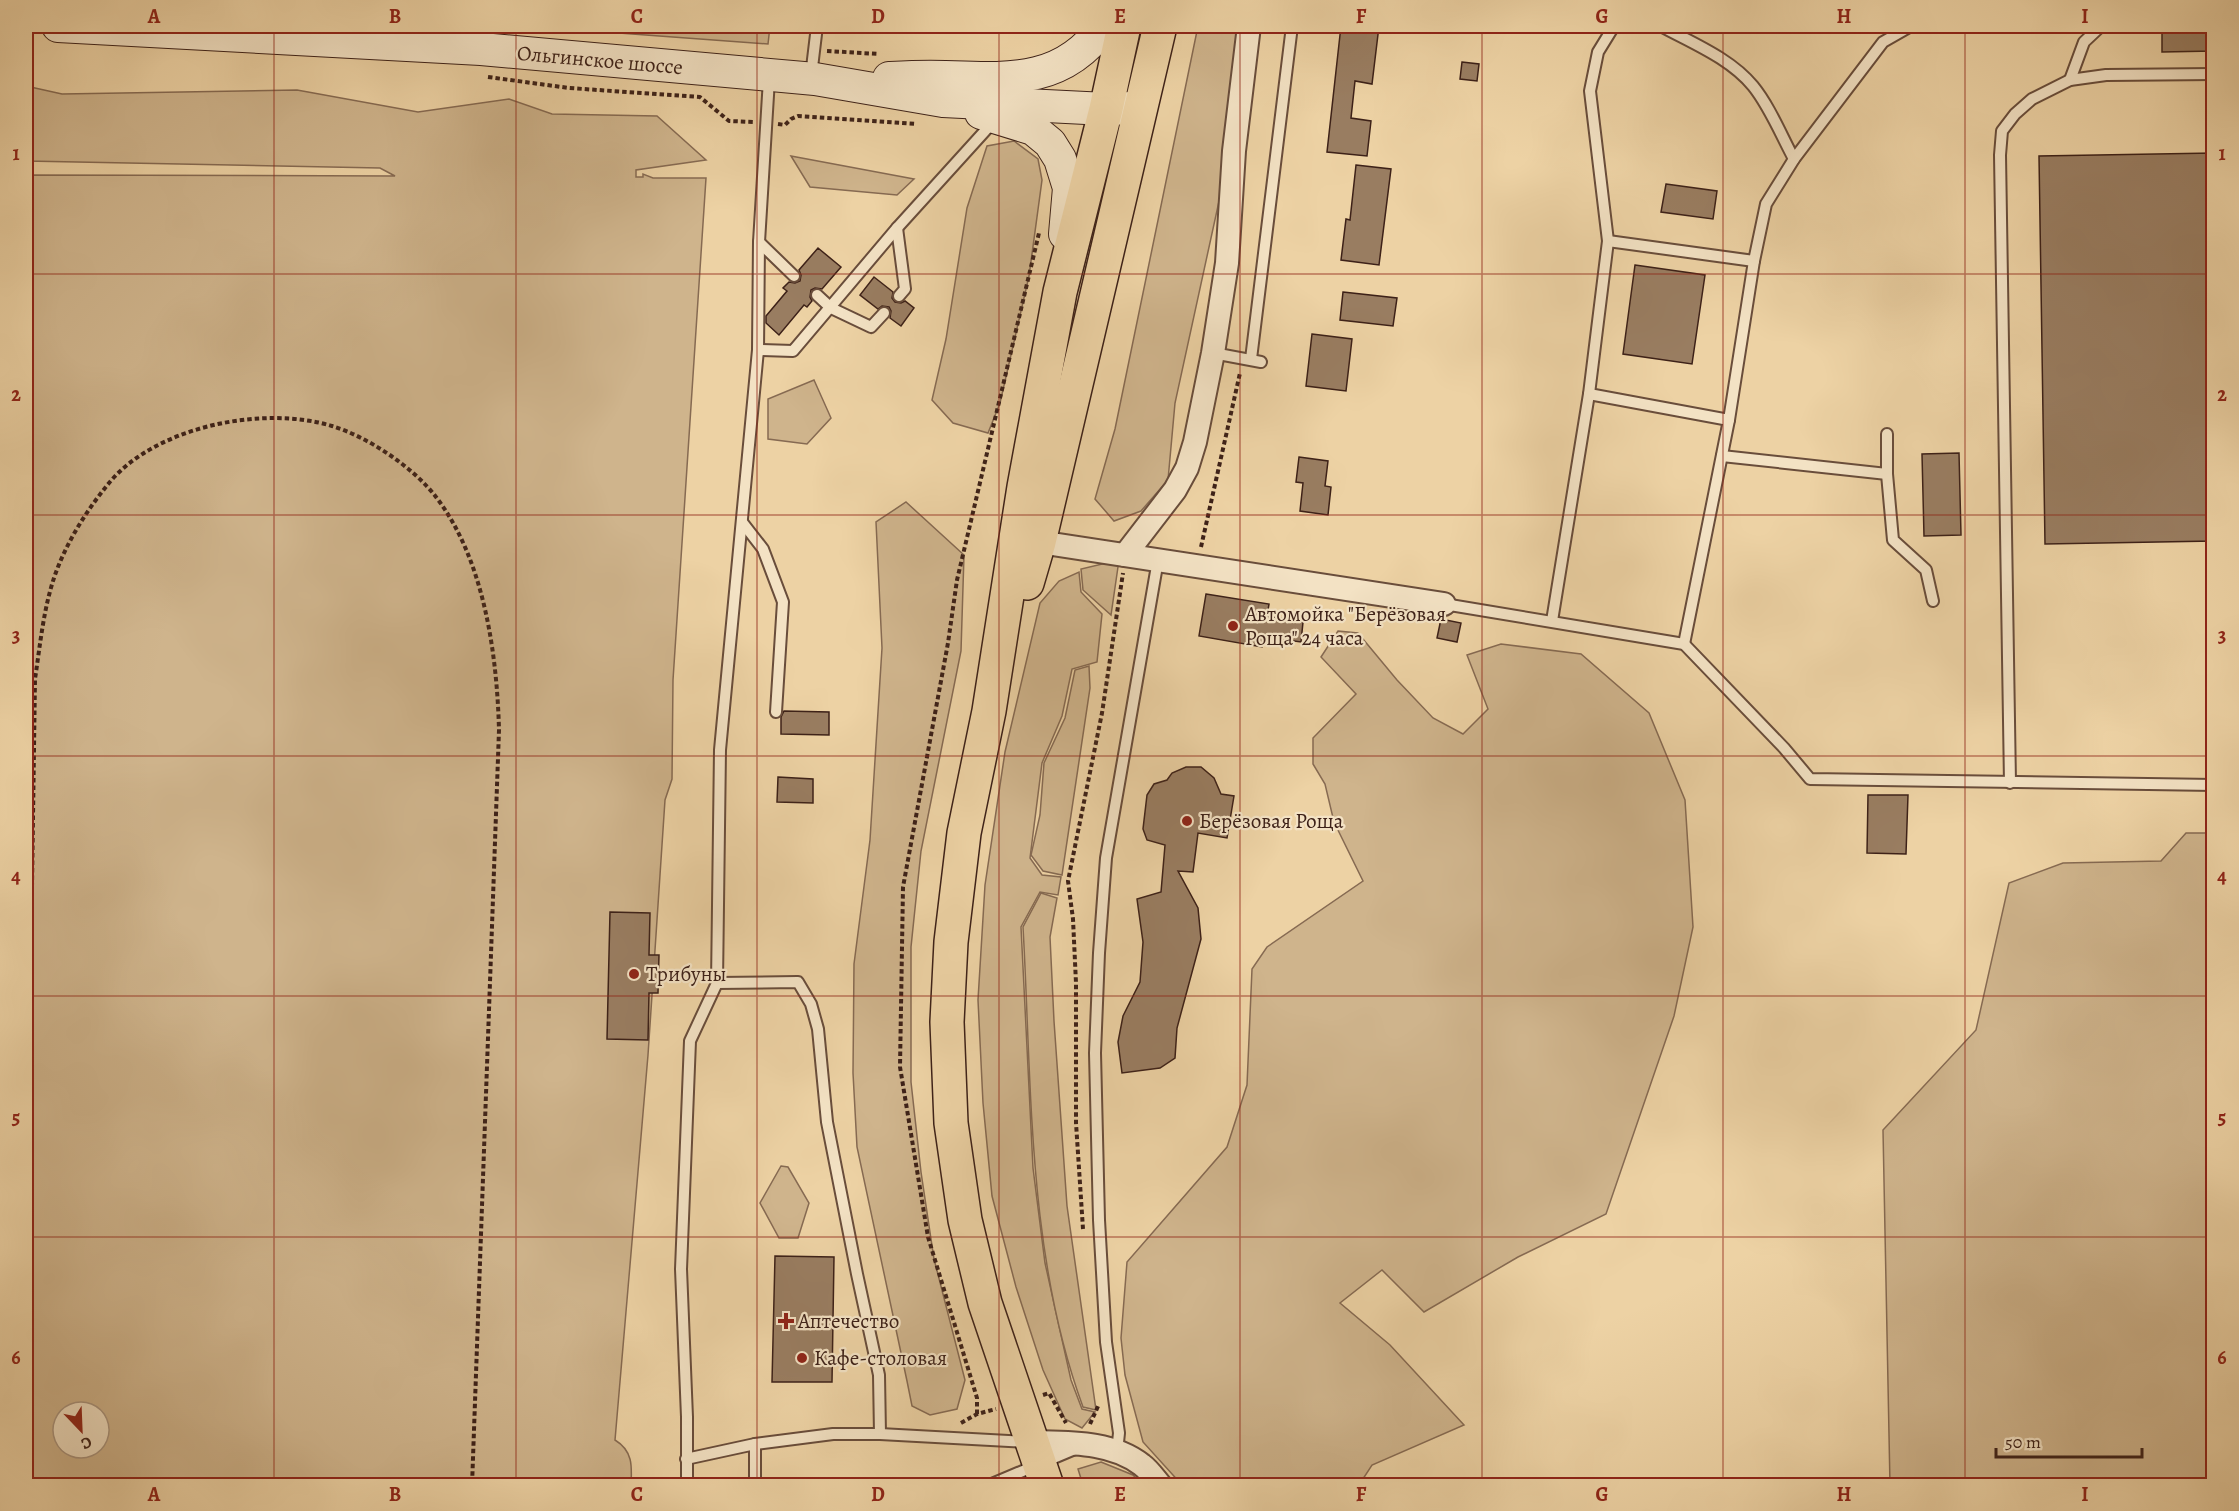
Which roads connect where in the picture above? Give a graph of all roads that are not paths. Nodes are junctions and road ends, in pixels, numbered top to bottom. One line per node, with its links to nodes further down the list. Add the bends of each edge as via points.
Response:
1 (58, 26): 13 (main road, Ольгинское шоссе, via 375,38)
2 (817, 26): 14 (lane)
3 (1104, 26): 14 (main road, via 1079,54 1036,74 1012,79)
4 (1124, 26): 17 (main road)
5 (1160, 26): 16 (main road)
6 (1249, 26): 32 (street, via 1234,151 1227,263)
7 (1292, 26): 32 (lane, via 1252,360)
8 (1614, 26): 22 (lane, via 1598,52 1590,91)
9 (1661, 26): 20 (lane, via 1733,67 1753,86)
10 (1911, 26): 20 (lane, via 1883,42)
11 (2101, 26): 15 (lane, via 2084,42)
12 (2214, 74): 15 (lane, via 2106,75)
13 (769, 75): 14 (main road, Ольгинское шоссе); 23 (lane)
14 (813, 79): 18 (main road, Ольгинское шоссе)
15 (2070, 80): 48 (lane, via 2032,99 2015,114 2002,131 2001,139)
16 (1140, 107): 17 (main road, Ольгинское шоссе); 39 (main road)
17 (1106, 109): 18 (main road, Ольгинское шоссе); 26 (main road)
18 (935, 113): 19 (main road)
19 (998, 117): 21 (lane); 26 (main road, via 1033,129 1050,143 1060,159 1069,188)
20 (1794, 159): 24 (lane, via 1766,204)
21 (897, 228): 28 (lane, via 905,289); 29 (lane)
22 (1608, 241): 24 (lane); 33 (lane)
23 (759, 242): 25 (lane); 31 (lane)
24 (1754, 261): 34 (lane)
25 (794, 276)
26 (1060, 292): 46 (main road)
27 (817, 295): 29 (lane)
28 (899, 296)
29 (831, 308): 30 (lane, via 871,327); 31 (lane, via 793,351)
30 (884, 313)
31 (758, 350): 38 (lane)
32 (1213, 353): 40 (street, via 1196,442 1187,468)
33 (1589, 394): 34 (lane); 44 (lane)
34 (1729, 420): 36 (lane)
35 (1887, 434): 37 (lane)
36 (1722, 456): 37 (lane); 45 (lane)
37 (1887, 474): 42 (lane, via 1893,540 1926,570)
38 (742, 522): 47 (lane, via 763,549 783,602); 50 (lane, via 720,750)
39 (1039, 542): 40 (street); 46 (main road)
40 (1125, 555): 41 (street)
41 (1158, 560): 43 (street); 53 (lane, via 1106,858 1095,1053 1099,1231 1106,1342 1119,1433)
42 (1933, 601)
43 (1444, 603): 44 (lane)
44 (1552, 621): 45 (lane)
45 (1684, 644): 48 (lane, via 1810,779)
46 (989, 711): 55 (main road, via 964,833 951,942 947,1022 951,1123 965,1220 982,1292)
47 (776, 712)
48 (2010, 783): 49 (lane)
49 (2214, 785)
50 (717, 983): 51 (lane, via 798,982 811,1004 818,1029 827,1122 879,1375); 54 (lane, via 690,1041 681,1269)
51 (880, 1434): 52 (lane, via 832,1434); 55 (lane)
52 (755, 1444): 54 (lane); 57 (lane)
53 (1117, 1452): 55 (street, via 1085,1437); 59 (street, via 1141,1464)
54 (686, 1460): 56 (lane)
55 (1040, 1464): 58 (lane)
56 (687, 1485)
57 (755, 1485)
58 (987, 1485)
59 (1161, 1485)

